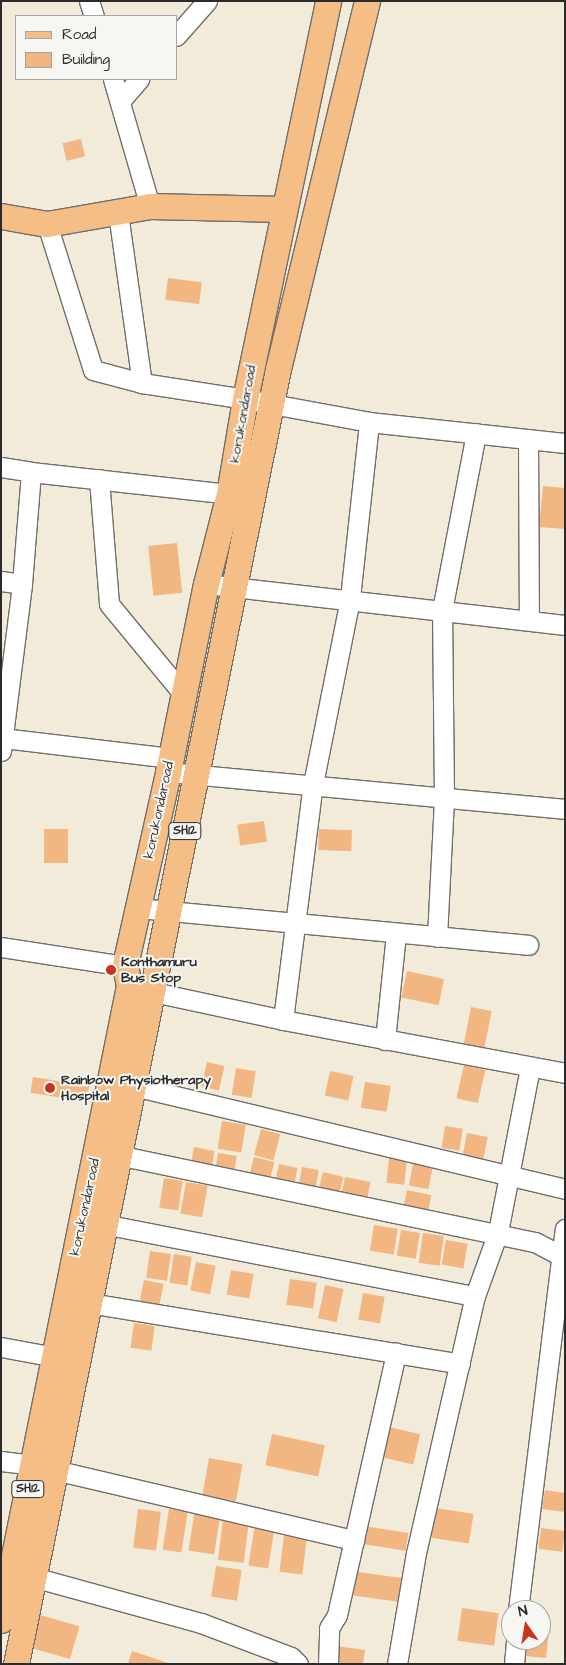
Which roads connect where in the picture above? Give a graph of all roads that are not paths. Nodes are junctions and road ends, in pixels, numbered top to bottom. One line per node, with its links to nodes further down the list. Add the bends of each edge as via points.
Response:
1 (89, 1): 5 (street)
2 (207, 1): 6 (street)
3 (328, 1): 11 (main road, korukondaroad / SH12)
4 (367, 1): 17 (main road, SH12)
5 (94, 15)
6 (178, 34)
7 (113, 80): 9 (street)
8 (138, 80): 9 (street)
9 (120, 100): 10 (street)
10 (150, 206): 11 (main road); 12 (main road)
11 (284, 209): 16 (main road, korukondaroad / SH12)
12 (118, 213): 14 (main road); 15 (street)
13 (1, 216): 14 (main road)
14 (47, 224): 15 (street, via 93,370)
15 (142, 383): 16 (street)
16 (245, 398): 17 (street); 25 (main road, korukondaroad / SH12)
17 (271, 403): 18 (street); 29 (main road, SH12)
18 (369, 422): 19 (street); 30 (street)
19 (476, 433): 20 (street); 31 (street)
20 (528, 439): 21 (street); 32 (street)
21 (565, 443)
22 (1, 466): 23 (street)
23 (31, 472): 24 (street); 27 (street)
24 (99, 479): 25 (street); 34 (street, via 109,604)
25 (229, 494): 28 (main road, korukondaroad / SH12)
26 (1, 582): 27 (street)
27 (22, 584): 35 (street)
28 (206, 584): 29 (street); 34 (main road, korukondaroad / SH12)
29 (234, 587): 30 (street); 38 (main road, SH12)
30 (350, 598): 31 (street); 39 (street)
31 (442, 610): 32 (street); 40 (street)
32 (528, 619): 33 (street)
33 (565, 625)
34 (184, 695): 37 (main road, korukondaroad / SH12)
35 (3, 709): 36 (street)
36 (2, 745): 37 (street)
37 (169, 765): 38 (street); 42 (main road, korukondaroad / SH12)
38 (196, 774): 39 (street); 43 (main road, SH12)
39 (313, 784): 40 (street); 44 (street)
40 (444, 798): 41 (street); 46 (street)
41 (565, 809)
42 (138, 908): 43 (street); 49 (main road, korukondaroad / SH12)
43 (169, 911): 44 (street); 49 (main road, SH12)
44 (296, 924): 45 (street); 50 (street)
45 (396, 934): 46 (street); 51 (street)
46 (437, 937): 47 (street)
47 (528, 945)
48 (1, 947): 49 (street)
49 (136, 981): 50 (street); 54 (main road, korukondaroad / SH12)
50 (283, 1020): 51 (street)
51 (385, 1040): 52 (street)
52 (530, 1066): 53 (street); 56 (street)
53 (565, 1073)
54 (122, 1083): 55 (main road, korukondaroad / SH12); 56 (street)
55 (108, 1153): 58 (main road, korukondaroad / SH12); 60 (street)
56 (508, 1176): 57 (street); 60 (street)
57 (565, 1189)
58 (94, 1222): 62 (street); 63 (main road, korukondaroad / SH12)
59 (565, 1229): 61 (street)
60 (497, 1233): 61 (street, via 536,1242); 62 (street)
61 (563, 1258): 72 (street)
62 (475, 1296): 67 (street)
63 (78, 1301): 65 (street); 66 (main road, korukondaroad / SH12); 69 (main road, SH12)
64 (1, 1347): 66 (street)
65 (396, 1353): 67 (street); 70 (street)
66 (55, 1357): 69 (main road, korukondaroad / SH12)
67 (460, 1364): 78 (street, via 416,1553)
68 (1, 1461): 69 (street)
69 (44, 1468): 70 (street); 71 (main road, korukondaroad / SH12)
70 (354, 1540): 77 (street, via 337,1615 329,1628)
71 (23, 1574): 73 (main road, korukondaroad / SH12); 75 (main road, SH12); 76 (street, via 201,1623 291,1657)
72 (519, 1600)
73 (1, 1620)
74 (515, 1650): 79 (street)
75 (16, 1664)
76 (298, 1664)
77 (328, 1664)
78 (397, 1664)
79 (514, 1664)

